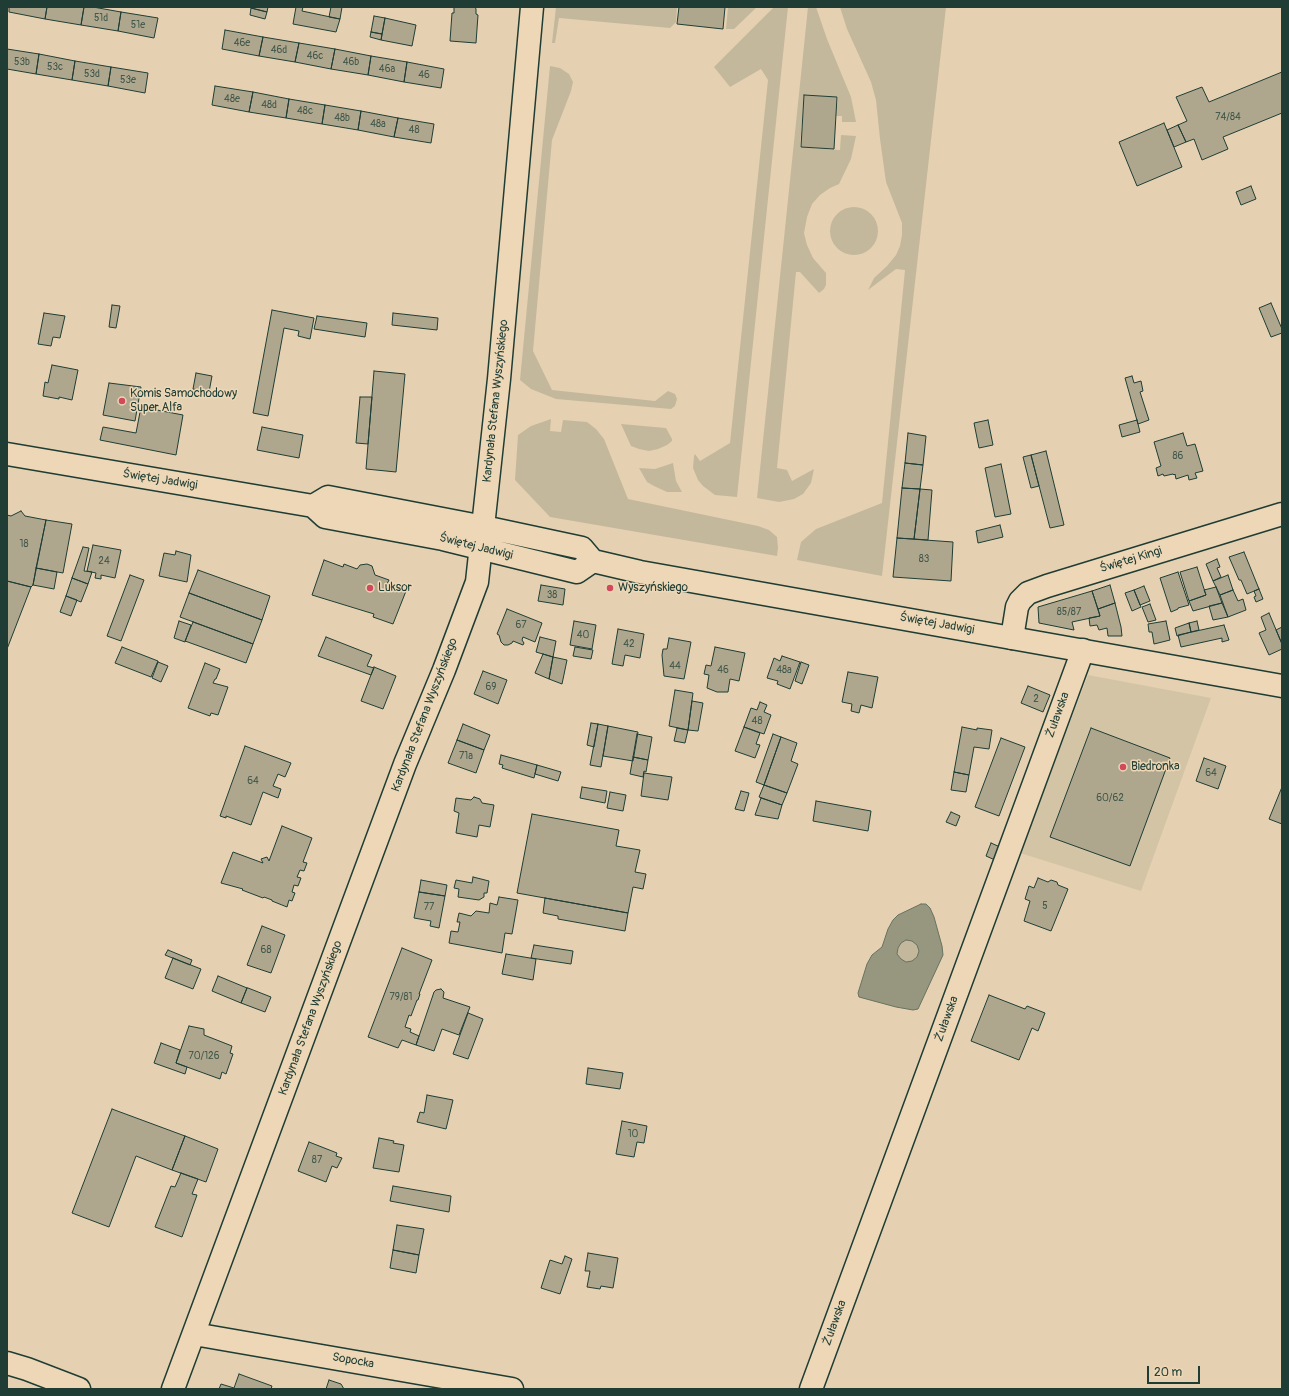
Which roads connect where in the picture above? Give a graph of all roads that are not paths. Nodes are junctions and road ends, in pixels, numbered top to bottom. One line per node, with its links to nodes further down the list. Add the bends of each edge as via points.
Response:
1 (532, 7): 5 (street, Kardynała Stefana Wyszyńskiego)
2 (7, 454): 3 (street, Świętej Jadwigi)
3 (313, 506): 5 (street, Świętej Jadwigi, via 328,497); 6 (street, Świętej Jadwigi, via 325,517)
4 (1282, 514): 8 (street, Świętej Kingi, via 1028,593 1017,607)
5 (484, 527): 6 (street, Kardynała Stefana Wyszyńskiego); 7 (street, Świętej Jadwigi, via 582,548)
6 (481, 548): 7 (street, Świętej Jadwigi, via 577,572); 11 (street, Kardynała Stefana Wyszyńskiego, via 477,582 405,764)
7 (593, 561): 8 (street, Świętej Jadwigi, via 640,572)
8 (1012, 638): 9 (street, Świętej Jadwigi)
9 (1082, 650): 10 (street, Świętej Jadwigi); 16 (street, Żuławska)
10 (1282, 686)
11 (194, 1334): 13 (street, Sopocka); 15 (street, Kardynała Stefana Wyszyńskiego)
12 (7, 1363): 14 (street)
13 (502, 1388)
14 (79, 1389)
15 (173, 1389)
16 (811, 1389)

